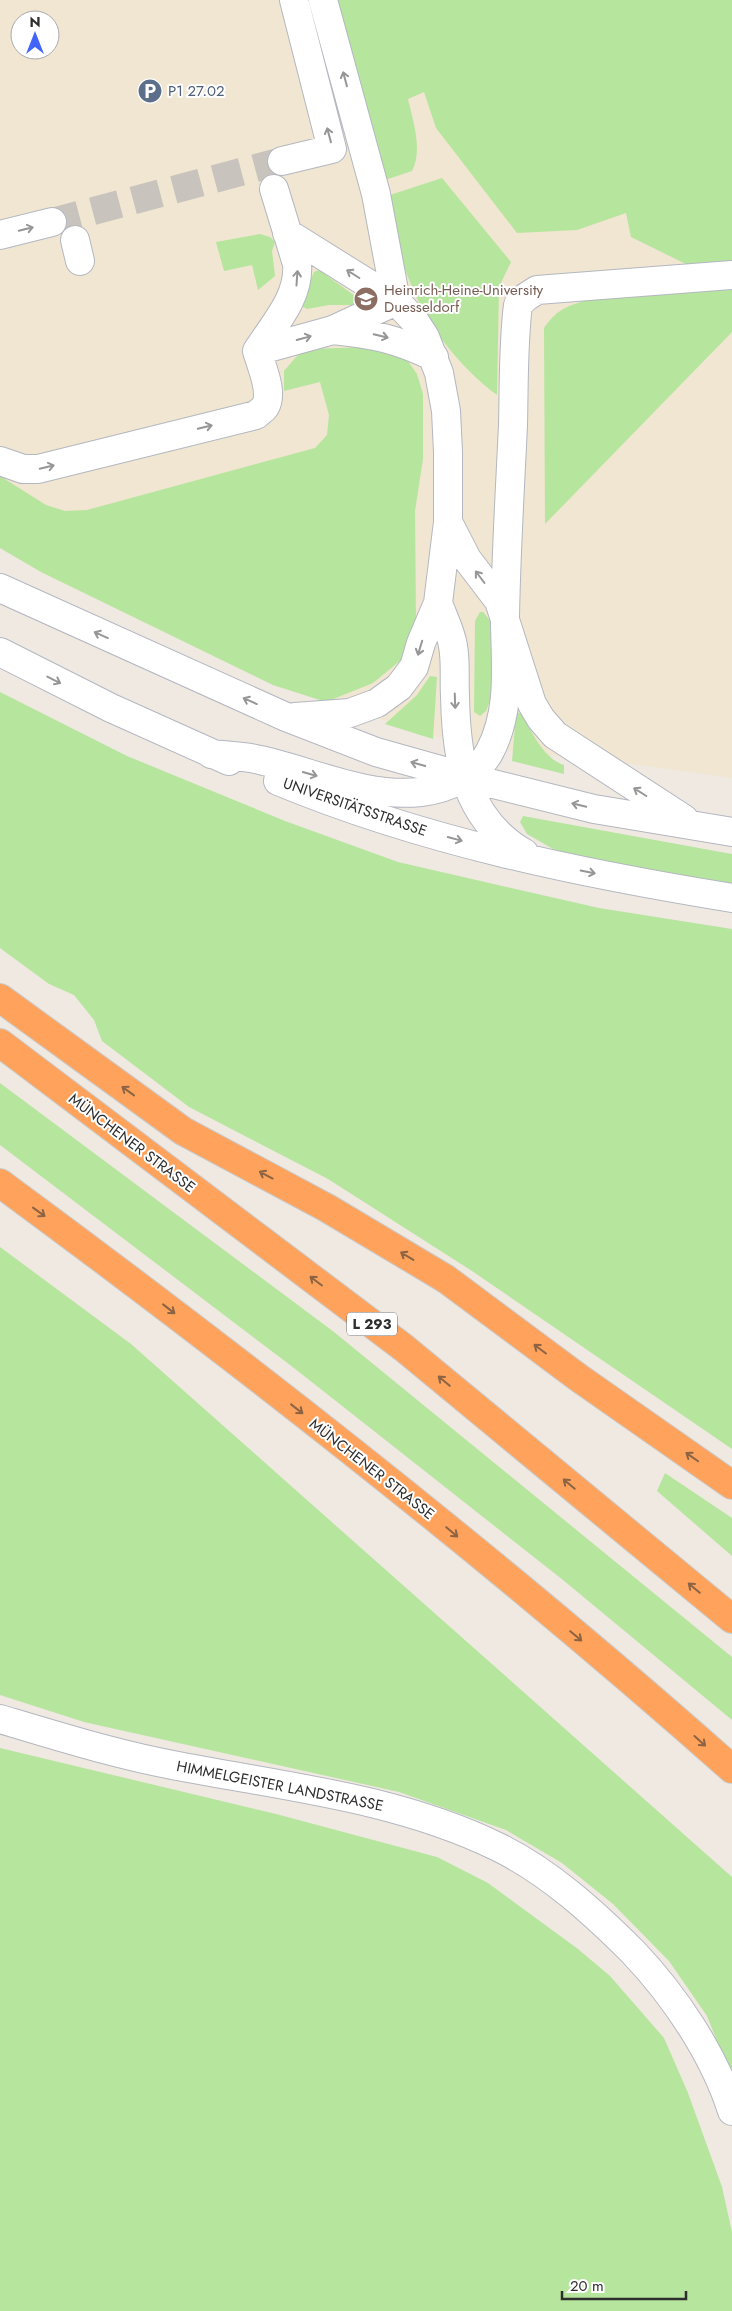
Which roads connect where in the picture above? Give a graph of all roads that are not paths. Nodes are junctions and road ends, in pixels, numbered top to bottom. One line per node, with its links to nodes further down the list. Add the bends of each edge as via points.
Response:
1 (294, 0): 3 (street, one-way to 1, via 332,149)
2 (323, 0): 9 (street, one-way to 2, via 376,194)
3 (282, 161)
4 (274, 189): 6 (street)
5 (52, 222): 7 (street, one-way to 5)
6 (287, 233): 9 (street, one-way to 6); 11 (street, one-way to 6, via 296,288 297,264)
7 (0, 235)
8 (732, 275): 17 (street, via 537,290 518,305)
9 (396, 301): 10 (street); 12 (street, via 414,320)
10 (333, 330): 11 (street, one-way to 10); 12 (street, one-way to 12, via 390,338)
11 (257, 351): 13 (street, one-way to 11, via 23,469 38,469 256,415 265,408 268,400)
12 (434, 357): 14 (street, via 446,411)
13 (0, 461)
14 (448, 522): 16 (street); 17 (street, one-way to 14, via 498,601 467,559)
15 (0, 588): 19 (street, one-way to 15)
16 (438, 603): 19 (street, one-way to 19, via 414,667 399,687 377,703 350,713); 21 (street, one-way to 21, via 453,646 456,737)
17 (505, 618): 21 (street, via 507,693 499,731 490,753); 22 (street, one-way to 17, via 556,735 541,719 532,704)
18 (0, 652): 20 (street, UNIVERSITÄTSSTRASSE, one-way to 20)
19 (286, 717): 21 (street, one-way to 19, via 376,752)
20 (211, 754): 21 (street, one-way to 21, via 259,759 363,790 393,793 422,792); 24 (street, UNIVERSITÄTSSTRASSE, one-way to 24, via 304,792 392,822)
21 (465, 777): 22 (street, one-way to 21, via 594,809); 24 (street, via 485,820 506,841)
22 (696, 827): 23 (street)
23 (732, 832)
24 (540, 862): 25 (street, UNIVERSITÄTSSTRASSE, one-way to 25)
25 (732, 898)
26 (0, 998): 29 (highway, one-way to 26, via 579,1378 446,1279 327,1208 183,1131)
27 (0, 1043): 30 (highway, MÜNCHENER STRASSE / L 293, one-way to 27, via 404,1348)
28 (0, 1183): 32 (highway, MÜNCHENER STRASSE, one-way to 32, via 125,1275 414,1501)
29 (732, 1484)
30 (732, 1619)
31 (0, 1719): 33 (street, HIMMELGEISTER LANDSTRASSE, via 182,1767 313,1790 389,1808 446,1826 498,1848 546,1876 598,1917 653,1972 691,2026)
32 (732, 1770)
33 (732, 2111)

